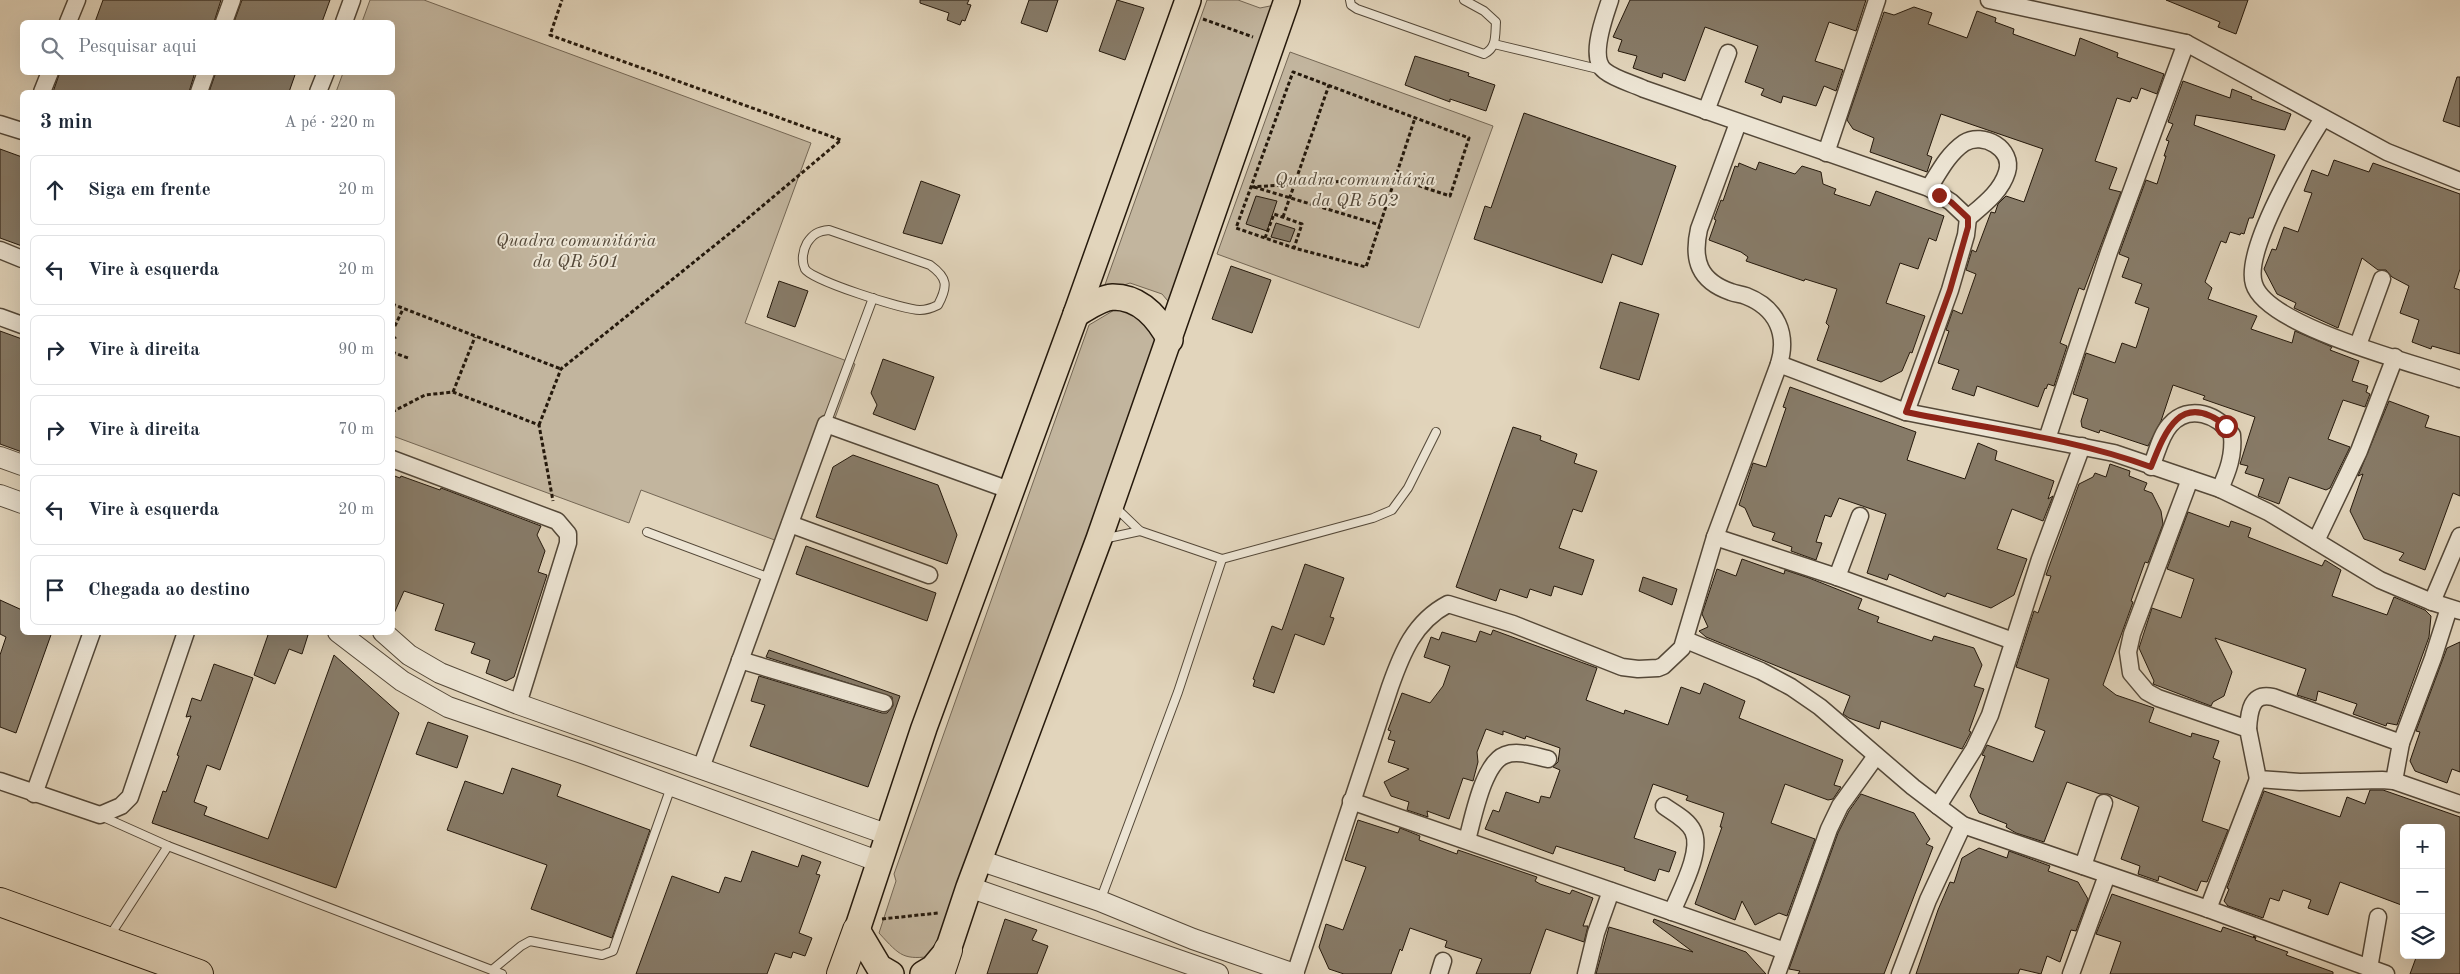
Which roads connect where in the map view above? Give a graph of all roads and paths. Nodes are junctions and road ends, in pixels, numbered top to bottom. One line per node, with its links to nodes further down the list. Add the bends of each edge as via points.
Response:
1 (76, 0): 14 (street)
2 (232, 0): 15 (street)
3 (352, 0): 16 (street)
4 (562, 0): 64 (path, via 550,36 841,140)
5 (1264, 0): 6 (main road)
6 (1272, 0)
7 (1287, 0): 18 (main road)
8 (1350, 0): 19 (lane, via 1357,10 1484,54)
9 (1464, 0): 19 (lane, via 1484,10 1496,22)
10 (1610, 0): 21 (street, via 1598,49 1598,60)
11 (1877, 0): 35 (street)
12 (1989, 0): 17 (street)
13 (1186, 6): 18 (path); 53 (main road)
14 (69, 20)
15 (225, 20)
16 (345, 20)
17 (2186, 42): 31 (street); 72 (street, via 2109,252)
18 (1272, 44): 58 (main road)
19 (1494, 44): 21 (lane)
20 (1728, 53): 29 (street)
21 (1604, 70): 29 (street)
22 (49, 75): 26 (street)
23 (205, 75): 27 (street)
24 (325, 75): 28 (street)
25 (1329, 85): 30 (path); 38 (path); 39 (path, via 1293,72)
26 (43, 90)
27 (200, 90)
28 (319, 90)
29 (1706, 111): 32 (street)
30 (1415, 118): 36 (path); 36 (path, via 1469,138 1450,196)
31 (2323, 118): 37 (street, via 2387,152); 59 (street, via 2298,157 2266,226 2252,276 2254,286 2278,312)
32 (1738, 123): 35 (street); 63 (street, via 1699,229 1695,247 1697,261 1712,282 1746,296 1769,312 1783,340)
33 (0, 124): 34 (street)
34 (20, 130)
35 (1826, 153): 40 (street)
36 (1395, 178): 38 (path); 44 (path)
37 (2460, 181)
38 (1294, 184): 39 (path); 41 (path)
39 (1251, 186): 41 (path); 45 (path, via 1236,228)
40 (1929, 188): 43 (street); 43 (street, via 1954,151 1966,142 1982,139 2000,148 2006,155 2008,170 2001,186)
41 (1289, 198): 42 (path); 44 (path)
42 (1283, 217): 45 (path, via 1274,214); 46 (path, via 1302,224)
43 (1968, 218): 68 (street, via 1950,290)
44 (1380, 225): 46 (path, via 1366,267)
45 (1265, 238): 46 (path)
46 (1294, 248)
47 (0, 250): 48 (street)
48 (20, 258)
49 (2382, 279): 59 (street)
50 (873, 298): 50 (lane, via 814,278 805,270 802,260 812,236 829,230 930,265 942,274 945,282 938,305 930,309 918,310); 69 (lane)
51 (395, 306): 52 (path)
52 (402, 309): 56 (path); 57 (path)
53 (1076, 314): 58 (main road, via 1112,297 1130,301 1150,310); 80 (main road)
54 (0, 317): 55 (street)
55 (20, 324)
56 (395, 325)
57 (476, 337): 64 (path); 66 (path)
58 (1170, 340): 83 (main road)
59 (2358, 345): 61 (street)
60 (395, 353): 62 (path)
61 (2396, 357): 65 (street); 92 (street, via 2359,451)
62 (408, 358)
63 (1779, 364): 68 (street); 89 (street)
64 (560, 369): 70 (path)
65 (2460, 379)
66 (453, 392): 67 (path, via 426,395); 70 (path)
67 (395, 410)
68 (1906, 412): 72 (street)
69 (826, 424): 80 (street); 86 (street)
70 (539, 425): 85 (path)
71 (1436, 432): 93 (lane, via 1408,488 1392,510)
72 (2047, 439): 73 (street)
73 (2082, 446): 77 (street, via 2114,453); 104 (street)
74 (0, 457): 76 (street)
75 (395, 461): 85 (street)
76 (20, 464)
77 (2151, 467): 78 (street); 79 (street, via 2171,423 2191,413 2206,414 2218,420 2232,435 2229,471)
78 (2190, 479): 79 (street); 108 (street, via 2132,634 2128,652 2130,673 2146,692 2158,698)
79 (2220, 489): 92 (street, via 2268,512)
80 (1012, 491): 127 (main road, via 924,728)
81 (0, 495): 82 (street)
82 (20, 502)
83 (1112, 503): 87 (lane); 91 (main road)
84 (1860, 516): 95 (street)
85 (557, 521): 107 (street, via 568,534 568,543)
86 (790, 524): 94 (street); 96 (street)
87 (1140, 531): 91 (lane); 93 (lane)
88 (647, 532): 96 (lane)
89 (1715, 536): 95 (street); 103 (street)
90 (2460, 536): 97 (street)
91 (1100, 540): 130 (main road)
92 (2316, 541): 97 (street, via 2380,580)
93 (1222, 559): 136 (lane, via 1178,692)
94 (929, 575)
95 (1837, 576): 104 (street)
96 (770, 578): 105 (street)
97 (2432, 602): 98 (street)
98 (2454, 609): 110 (street)
99 (91, 635): 119 (street)
100 (185, 635): 125 (street, via 130,797 121,806)
101 (342, 635): 111 (street, via 402,681 448,707)
102 (386, 635): 107 (street, via 409,655 440,673)
103 (1686, 640): 112 (street, via 1791,687); 120 (street, via 1663,666 1638,670 1448,604 1433,612 1416,629 1402,651)
104 (2013, 640): 124 (street, via 1990,716 1974,749)
105 (740, 660): 106 (street); 114 (street)
106 (884, 703)
107 (518, 704): 109 (street)
108 (2248, 729): 110 (street, via 2251,706 2258,698 2267,695); 115 (street)
109 (595, 730): 111 (street); 114 (street)
110 (2401, 743): 117 (street)
111 (588, 755): 118 (street)
112 (1876, 756): 124 (street); 144 (street, via 1840,806 1829,829)
113 (1548, 759): 128 (street, via 1516,754 1505,755 1495,762 1486,778)
114 (702, 768): 127 (street)
115 (2258, 779): 117 (street); 138 (street)
116 (0, 781): 119 (street)
117 (2394, 781): 122 (street)
118 (671, 785): 131 (street); 148 (lane, via 613,951 602,955 530,941)
119 (34, 794): 125 (street)
120 (1352, 801): 128 (street); 155 (street)
121 (2104, 803): 132 (street)
122 (2460, 804)
123 (1664, 806): 139 (street, via 1688,823 1696,841 1692,862)
124 (1938, 806): 126 (street)
125 (100, 815): 129 (lane)
126 (1963, 825): 132 (street); 158 (street, via 1928,900)
127 (889, 834): 131 (main road)
128 (1467, 840): 135 (street)
129 (168, 846): 143 (lane); 148 (lane)
130 (979, 860): 134 (main road); 136 (street)
131 (880, 862): 142 (main road)
132 (2083, 866): 133 (street)
133 (2107, 875): 138 (street); 159 (street)
134 (969, 887): 141 (main road); 154 (street)
135 (1611, 891): 139 (street); 156 (street)
136 (1100, 901): 155 (street, via 1193,939)
137 (0, 902): 143 (highway)
138 (2208, 909): 146 (street)
139 (1672, 912): 144 (street)
140 (2378, 917): 147 (street)
141 (958, 920): 142 (path, via 940,913); 145 (main road)
142 (859, 922): 151 (highway); 152 (main road, via 879,967)
143 (107, 941): 149 (highway)
144 (1785, 951): 157 (street)
145 (944, 962): 153 (main road)
146 (2348, 968): 147 (street)
147 (2369, 968): 160 (street)
148 (492, 970): 150 (lane)
149 (199, 974)
150 (502, 974)
151 (840, 974)
152 (891, 974)
153 (923, 974)
154 (1218, 974)
155 (1294, 974)
156 (1586, 974)
157 (1776, 974)
158 (1900, 974)
159 (2070, 974)
160 (2386, 974)

